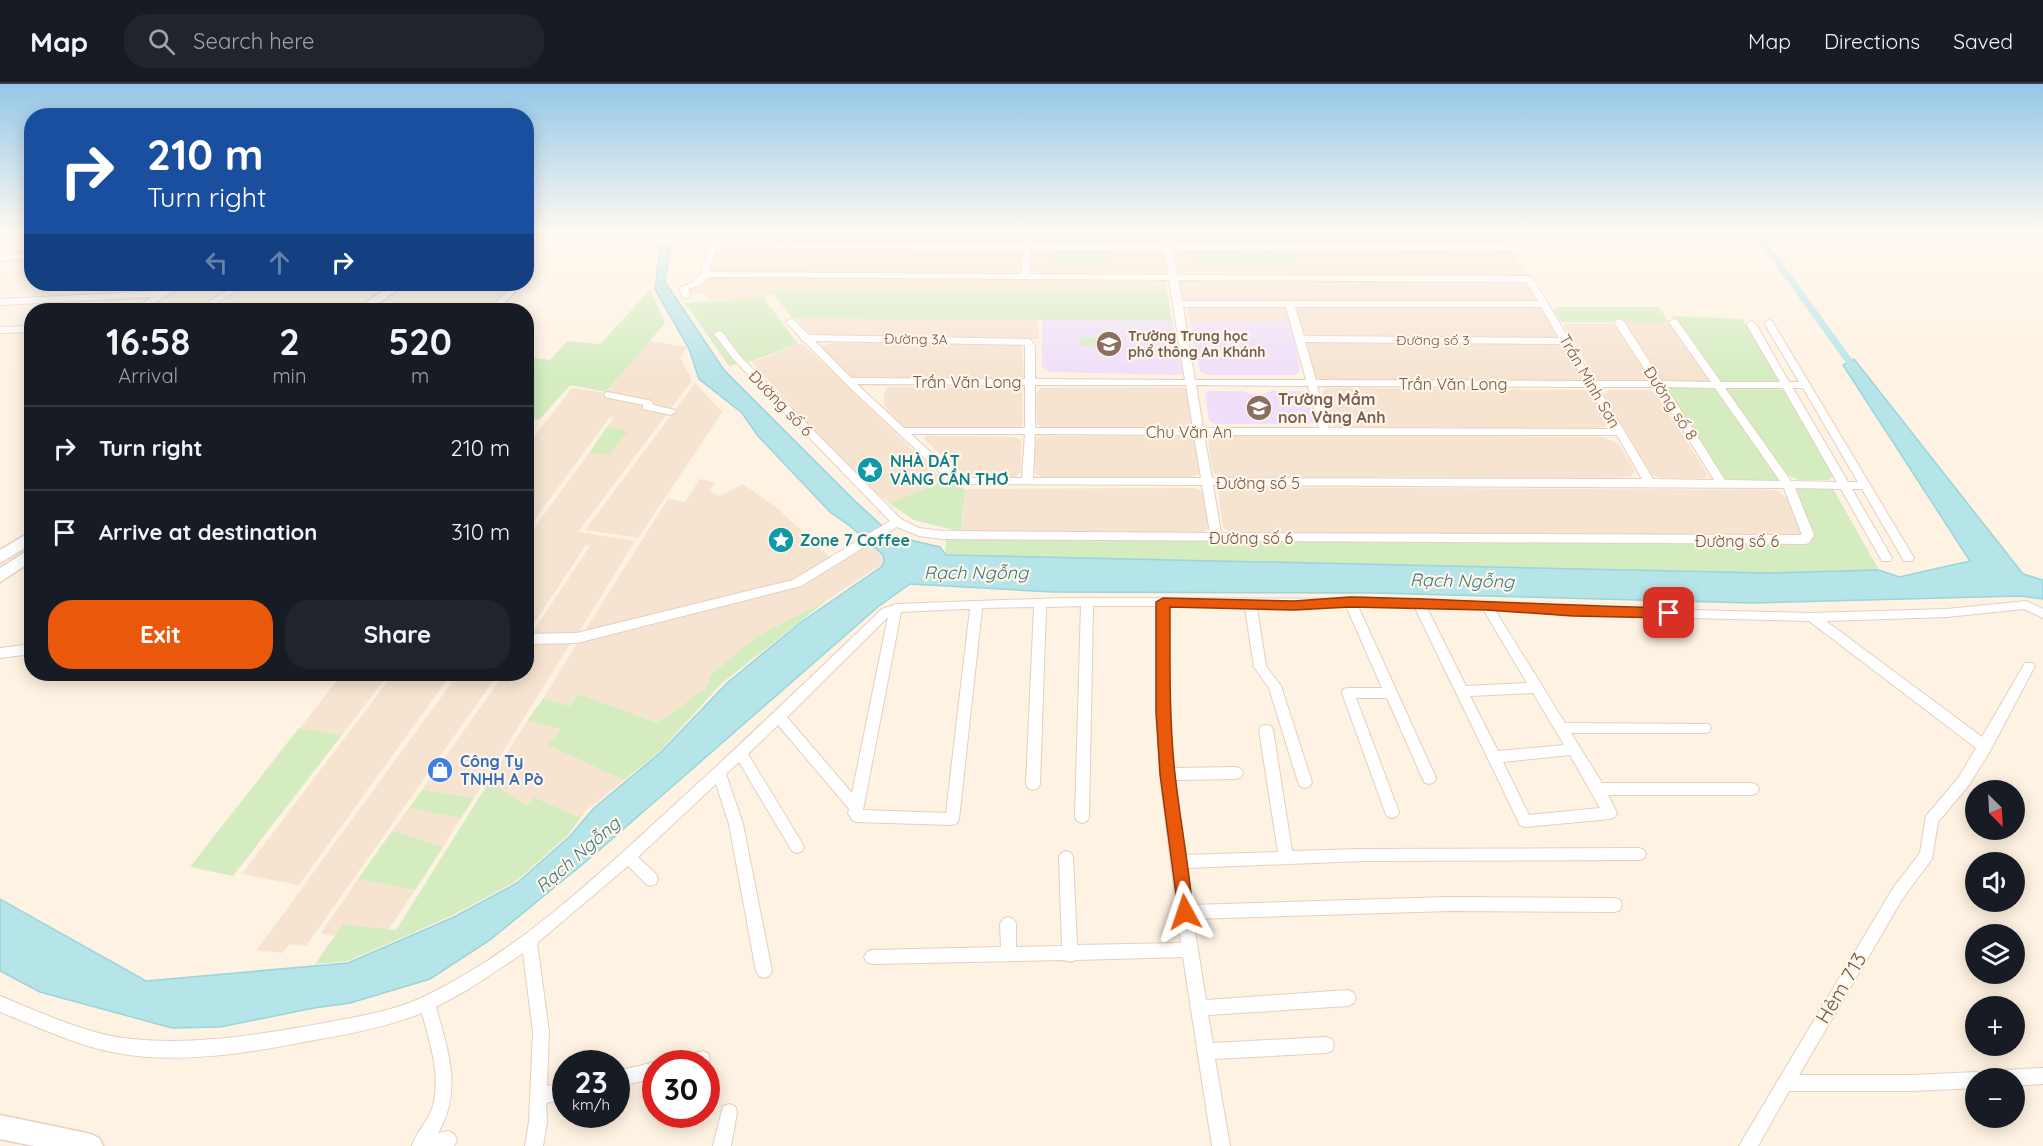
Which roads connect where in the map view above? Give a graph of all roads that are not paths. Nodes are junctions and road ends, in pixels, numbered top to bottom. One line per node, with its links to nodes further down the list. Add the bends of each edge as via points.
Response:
1 (698, 282): 10 (street, via 683,288)
2 (1175, 282): 17 (street)
3 (1531, 282): 19 (street, Trần Minh Sơn)
4 (169, 291): 9 (street)
5 (231, 291): 13 (street)
6 (390, 291): 14 (main road)
7 (404, 291): 15 (main road)
8 (512, 291): 16 (street)
9 (164, 294): 11 (street); 12 (street)
10 (686, 296)
11 (0, 302)
12 (148, 303)
13 (211, 303)
14 (372, 303)
15 (386, 303)
16 (499, 303)
17 (1179, 304): 18 (street); 33 (street)
18 (1290, 304): 19 (street); 29 (street)
19 (1545, 304): 30 (street, Trần Minh Sơn)
20 (791, 322): 28 (street, Đường số 5)
21 (1619, 322): 36 (street, Đường số 8)
22 (1674, 322): 37 (street)
23 (1769, 323): 39 (street)
24 (1751, 324): 38 (street)
25 (24, 329): 26 (street)
26 (0, 330)
27 (719, 334): 54 (street, Đường số 6)
28 (804, 338): 31 (street, Đường số 5); 32 (street, Đường 3A, via 1028,342)
29 (1299, 339): 30 (street, Đường số 3); 34 (street)
30 (1567, 341): 35 (street, Trần Minh Sơn)
31 (848, 381): 32 (street, Trần Văn Long); 42 (street, Đường số 5)
32 (1029, 382): 33 (street, Trần Văn Long); 44 (street)
33 (1193, 383): 34 (street, Trần Văn Long); 45 (street)
34 (1312, 383): 35 (street, Trần Văn Long); 43 (street)
35 (1593, 385): 36 (street, Trần Văn Long); 46 (street, Trần Minh Sơn)
36 (1659, 385): 37 (street, Trần Văn Long); 50 (street, Đường số 8)
37 (1717, 385): 38 (street, Trần Văn Long); 51 (street)
38 (1786, 386): 39 (street, Trần Văn Long); 52 (street)
39 (1806, 386): 53 (street)
40 (608, 395): 41 (street)
41 (671, 412)
42 (902, 431): 44 (street, Chu Văn An); 47 (street, Đường số 5, via 954,476 971,481)
43 (1325, 431): 45 (street, Chu Văn An); 46 (street, Chu Văn An)
44 (1030, 432): 45 (street, Chu Văn An); 47 (street)
45 (1200, 432): 48 (street)
46 (1620, 432): 49 (street, Trần Minh Sơn)
47 (1027, 481): 48 (street, Đường số 5)
48 (1209, 483): 49 (street, Đường số 5); 55 (street)
49 (1650, 483): 50 (street, Đường số 5)
50 (1722, 483): 51 (street, Đường số 5)
51 (1788, 484): 52 (street, Đường số 5); 55 (street, Đường số 6, via 1808,535 1804,540)
52 (1844, 485): 53 (street, Đường số 5); 58 (street)
53 (1865, 486): 59 (street)
54 (894, 525): 55 (street, Đường số 6, via 942,535); 73 (street, via 797,583 577,638)
55 (1216, 538)
56 (24, 542): 57 (main road)
57 (0, 558)
58 (1886, 558)
59 (1908, 558)
60 (24, 559): 61 (main road)
61 (0, 576)
62 (1163, 602): 65 (street); 68 (street); 90 (street)
63 (1350, 602): 66 (street); 68 (street); 79 (street)
64 (1040, 603): 65 (street); 67 (street); 93 (street)
65 (1087, 603): 98 (street)
66 (1419, 603): 69 (street); 78 (street)
67 (977, 604): 70 (street); 96 (street, via 952,819 857,816)
68 (1250, 604): 92 (street, via 1260,667 1275,686)
69 (1486, 605): 72 (street); 77 (street)
70 (896, 608): 80 (street, via 886,612); 96 (street)
71 (2043, 614): 72 (street, via 2026,605 1947,613)
72 (1812, 617): 84 (street)
73 (534, 639)
74 (24, 650): 75 (street)
75 (0, 653)
76 (2029, 666): 84 (street)
77 (1537, 688): 78 (street); 81 (street)
78 (1462, 691): 87 (street)
79 (1391, 693): 91 (street); 97 (street, via 1348,693)
80 (780, 717): 86 (street); 96 (street)
81 (1561, 728): 82 (street); 85 (street)
82 (1704, 728)
83 (1266, 730): 103 (street)
84 (1985, 747): 124 (street, Hẻm 713, via 1964,781 1931,820 1927,855 1898,893)
85 (1574, 749): 87 (street); 94 (street)
86 (741, 753): 89 (street); 99 (street)
87 (1494, 757): 94 (street, via 1526,821 1610,813)
88 (1236, 772): 90 (street)
89 (719, 773): 101 (street); 114 (street, via 736,824)
90 (1167, 774): 104 (street)
91 (1429, 778)
92 (1305, 782)
93 (1033, 784)
94 (1598, 789): 95 (street)
95 (1752, 789)
96 (856, 807)
97 (1392, 812)
98 (1082, 817)
99 (797, 847)
100 (1639, 854): 103 (street)
101 (628, 857): 105 (street); 109 (street)
102 (1066, 857): 112 (street)
103 (1286, 859): 104 (street)
104 (1180, 862): 107 (street)
105 (651, 879)
106 (1615, 905): 107 (street, via 1458,904)
107 (1185, 912): 110 (street)
108 (1008, 924): 111 (street)
109 (530, 942): 116 (street); 126 (street, via 541,1032)
110 (1190, 950): 112 (street); 118 (street)
111 (1009, 953): 112 (street); 113 (street)
112 (1070, 954)
113 (872, 957)
114 (765, 971)
115 (1348, 998): 118 (street)
116 (427, 1003): 117 (street, via 372,1021 258,1042 153,1047 122,1046); 130 (street, via 444,1089 438,1114)
117 (0, 1004)
118 (1199, 1008): 120 (street)
119 (1326, 1045): 120 (street)
120 (1207, 1051): 134 (street)
121 (2043, 1076): 122 (street)
122 (2025, 1077)
123 (1965, 1081): 124 (street)
124 (1785, 1083): 135 (street, Hẻm 713)
125 (552, 1094): 126 (street)
126 (538, 1097): 132 (street)
127 (729, 1112): 133 (street)
128 (0, 1127): 131 (main road)
129 (448, 1140): 130 (street)
130 (421, 1145)
131 (91, 1146)
132 (534, 1146)
133 (722, 1146)
134 (1221, 1146)
135 (1748, 1146)

